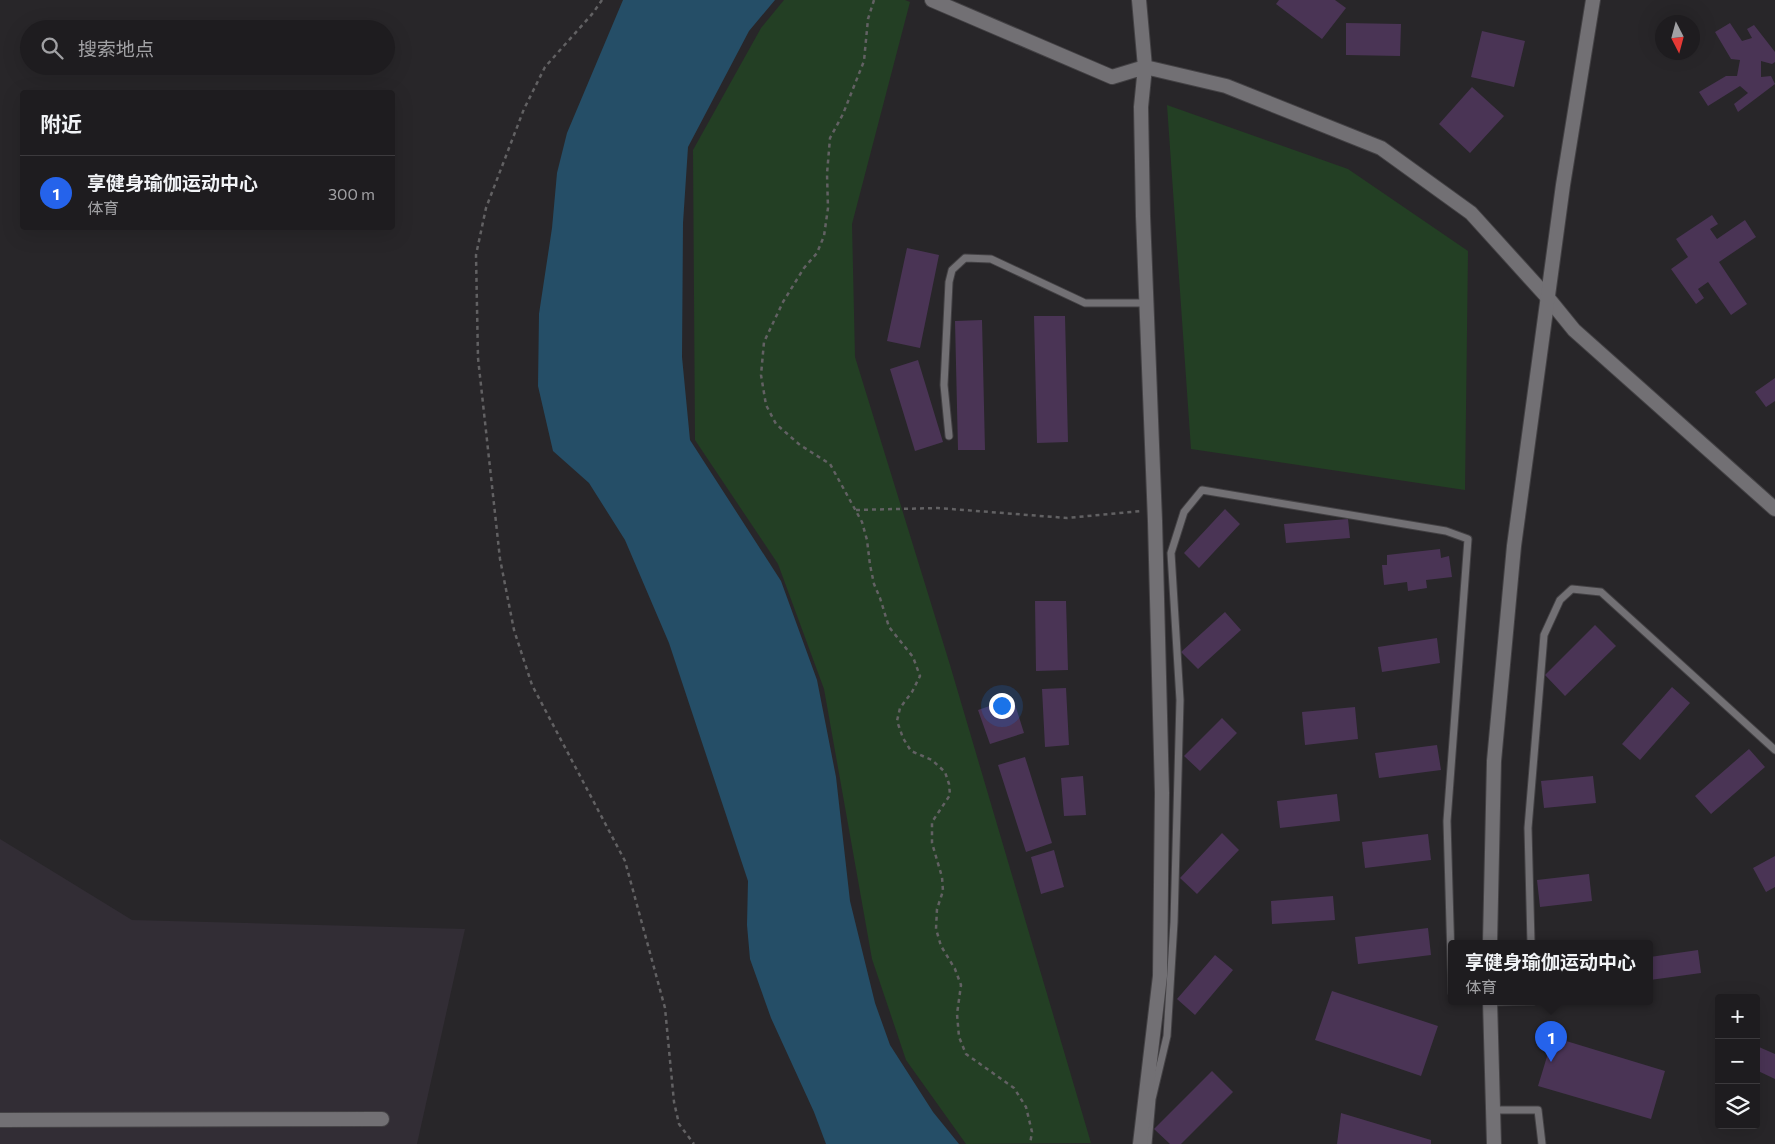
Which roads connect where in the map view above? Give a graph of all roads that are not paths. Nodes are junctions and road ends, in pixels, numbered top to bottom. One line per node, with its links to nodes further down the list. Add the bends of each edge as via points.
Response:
1 (932, 0): 4 (street, via 1112,77)
2 (1139, 0): 4 (street)
3 (1592, 0): 5 (street)
4 (1146, 67): 5 (street, via 1226,86 1381,148 1471,213); 6 (street, via 1141,107)
5 (1548, 298): 8 (street, via 1574,330); 11 (street, via 1514,546 1494,752)
6 (1146, 303): 7 (lane, via 1085,303 991,260 965,258 952,270 948,282 944,385); 17 (street, via 1162,793 1160,976)
7 (949, 436)
8 (1775, 509)
9 (1775, 750): 12 (lane, via 1601,592 1572,589 1560,600 1544,634 1528,828)
10 (1450, 940): 18 (lane, via 1446,821 1468,539 1446,531 1202,490 1184,512 1171,553 1180,700 1174,922 1167,1036 1152,1099)
11 (1490, 940)
12 (1531, 940)
13 (1488, 1005): 14 (street)
14 (1493, 1110): 19 (street); 20 (lane, via 1538,1110)
15 (382, 1119): 16 (street)
16 (0, 1120)
17 (1140, 1144)
18 (1148, 1144)
19 (1494, 1144)
20 (1542, 1144)

